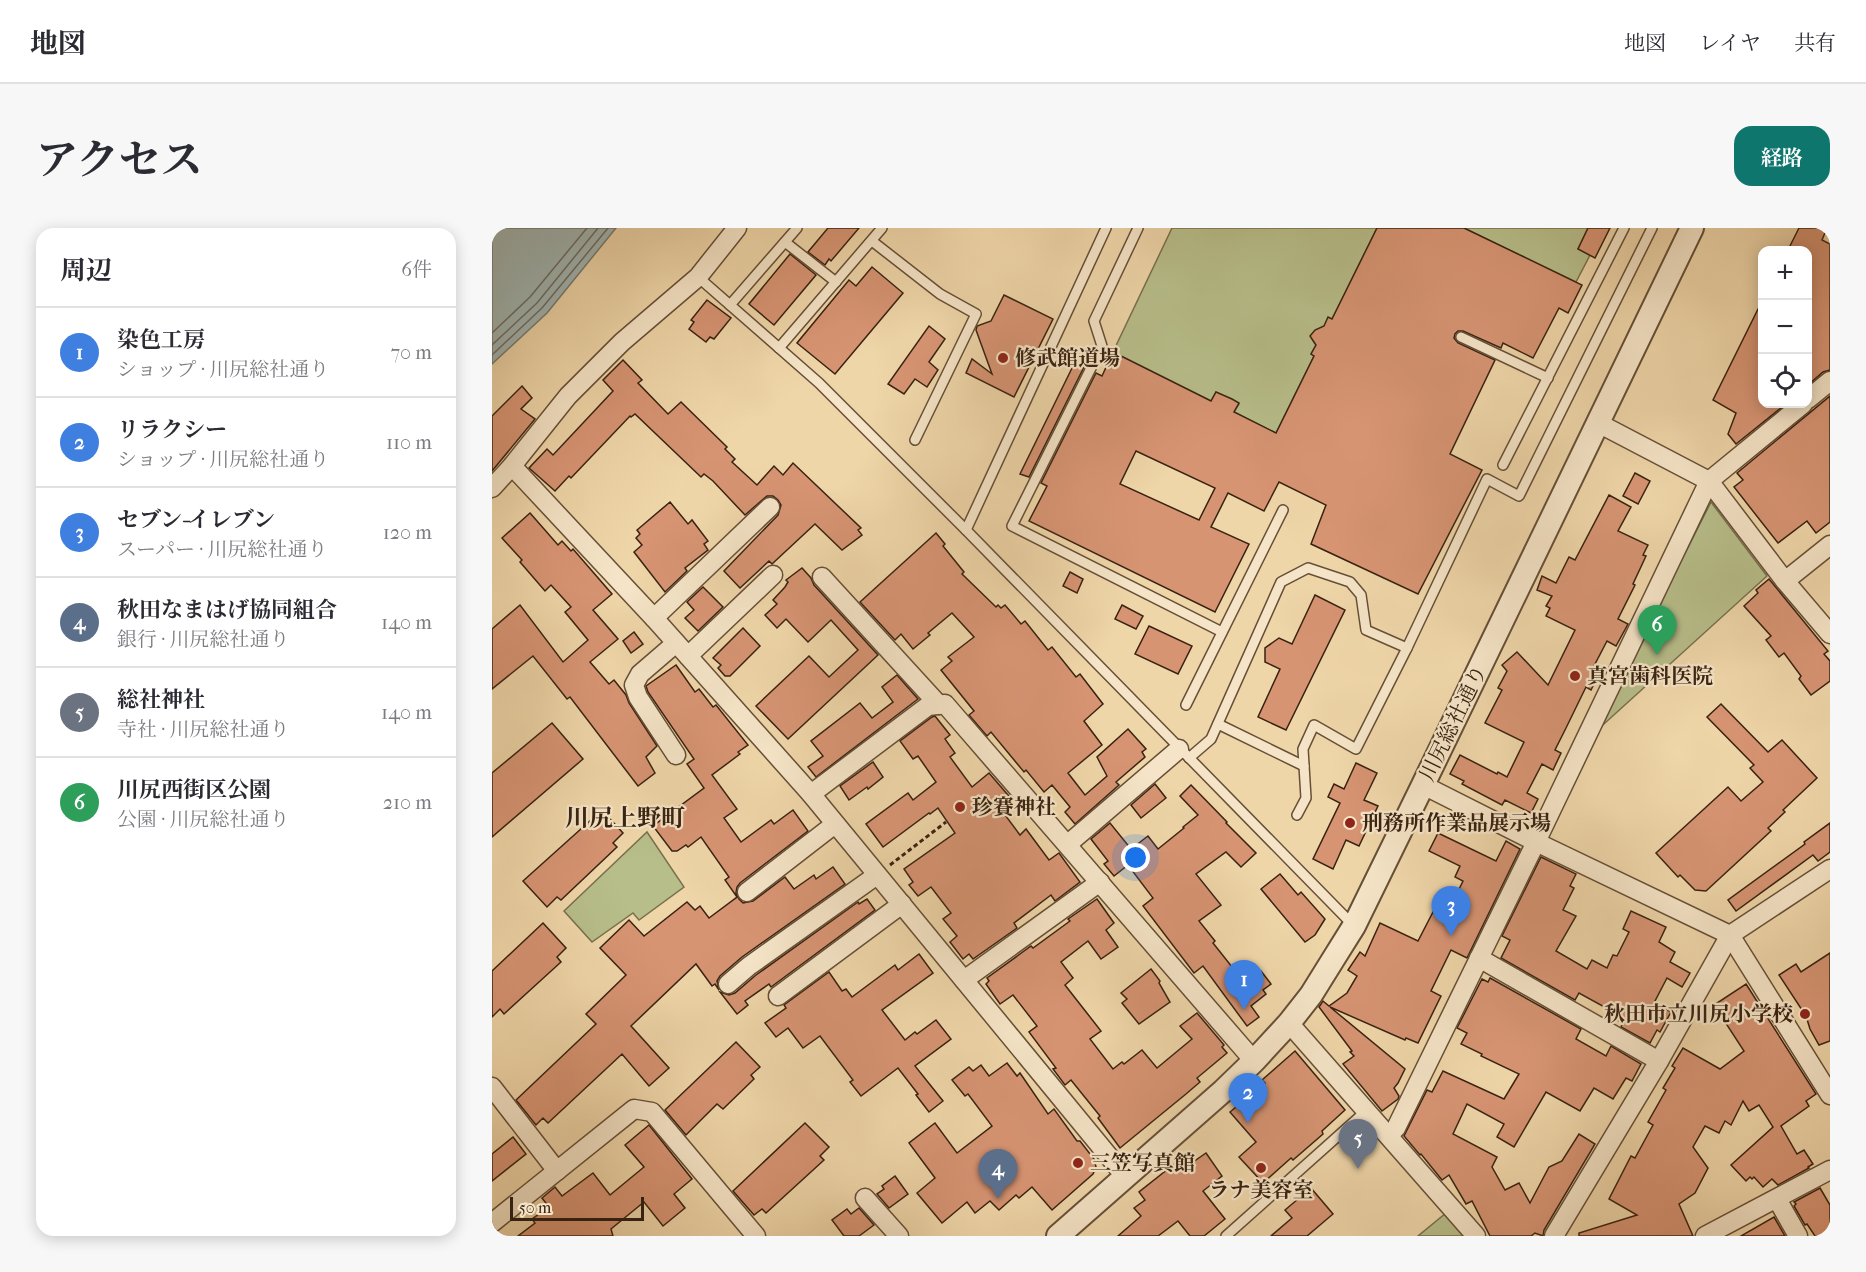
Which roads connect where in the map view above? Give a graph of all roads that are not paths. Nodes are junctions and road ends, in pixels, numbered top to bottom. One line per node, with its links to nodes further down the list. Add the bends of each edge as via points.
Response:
1 (737, 228): 11 (street)
2 (797, 228): 10 (lane)
3 (882, 228): 9 (lane)
4 (1106, 228): 28 (lane)
5 (1138, 228): 34 (lane, via 1094,321 1102,346 1012,526)
6 (1624, 228): 16 (lane)
7 (1652, 228): 36 (lane, via 1519,496 1487,479)
8 (1692, 228): 20 (street, 川尻総社通り)
9 (872, 241): 12 (lane); 21 (lane, via 940,294 976,314)
10 (785, 242): 12 (lane); 13 (lane)
11 (698, 277): 13 (lane); 23 (street, via 622,342 568,396)
12 (836, 282): 15 (lane)
13 (730, 305): 15 (lane)
14 (1461, 337): 16 (lane)
15 (779, 348): 28 (lane)
16 (1548, 378): 22 (lane)
17 (1830, 381): 18 (street)
18 (1812, 396)
19 (1798, 408): 24 (street)
20 (1598, 423): 24 (street); 44 (street, 川尻総社通り)
21 (915, 440)
22 (1503, 465)
23 (512, 466): 25 (street); 33 (street)
24 (1709, 481): 32 (street); 48 (street)
25 (492, 488)
26 (770, 507): 33 (street)
27 (1283, 510): 34 (lane)
28 (966, 530): 41 (lane)
29 (1830, 545): 32 (street)
30 (773, 575): 37 (street)
31 (822, 577): 38 (street)
32 (1785, 581): 35 (street)
33 (654, 618): 37 (street)
34 (1222, 632): 39 (lane)
35 (1830, 634)
36 (1407, 648): 40 (lane, via 1366,630 1361,595 1350,582 1308,568 1281,582); 43 (lane, via 1356,749 1314,725 1303,749)
37 (682, 650): 42 (street, via 640,674 634,685); 45 (street)
38 (939, 705): 45 (street, via 928,706); 49 (street, via 945,704)
39 (1186, 705)
40 (1218, 724): 41 (lane, via 1211,739); 43 (lane)
41 (1184, 754): 49 (street); 55 (lane)
42 (676, 755)
43 (1304, 766): 46 (lane, via 1306,798)
44 (1423, 785): 48 (street); 55 (street, 川尻総社通り)
45 (811, 794): 47 (street)
46 (1297, 815)
47 (836, 824): 51 (street); 53 (street)
48 (1536, 842): 56 (street); 57 (street)
49 (1068, 844): 52 (street)
50 (1830, 869): 56 (street)
51 (877, 875): 54 (street); 59 (street)
52 (1100, 882): 58 (street); 62 (street)
53 (747, 892)
54 (902, 904): 58 (street); 60 (street)
55 (1354, 926): 61 (street, 川尻総社通り)
56 (1730, 935): 63 (street); 65 (street)
57 (1479, 958): 63 (street); 67 (street, via 1396,1128)
58 (964, 980): 69 (street)
59 (728, 984)
60 (778, 996)
61 (1289, 1023): 62 (street, 川尻総社通り); 66 (street)
62 (1254, 1061): 69 (street, 川尻総社通り)
63 (1659, 1061): 80 (street)
64 (492, 1087): 68 (street)
65 (1830, 1095)
66 (1366, 1112): 67 (street); 78 (lane)
67 (1389, 1135): 79 (street)
68 (557, 1171): 73 (street); 75 (street, via 634,1109 652,1112)
69 (1125, 1176): 77 (street, 川尻総社通り)
70 (1827, 1179): 72 (street)
71 (865, 1197): 76 (street)
72 (1777, 1199): 74 (street); 82 (street)
73 (492, 1223)
74 (1731, 1230): 81 (street)
75 (756, 1236)
76 (899, 1236)
77 (1058, 1236)
78 (1226, 1236)
79 (1476, 1236)
80 (1554, 1236)
81 (1706, 1236)
82 (1798, 1236)

